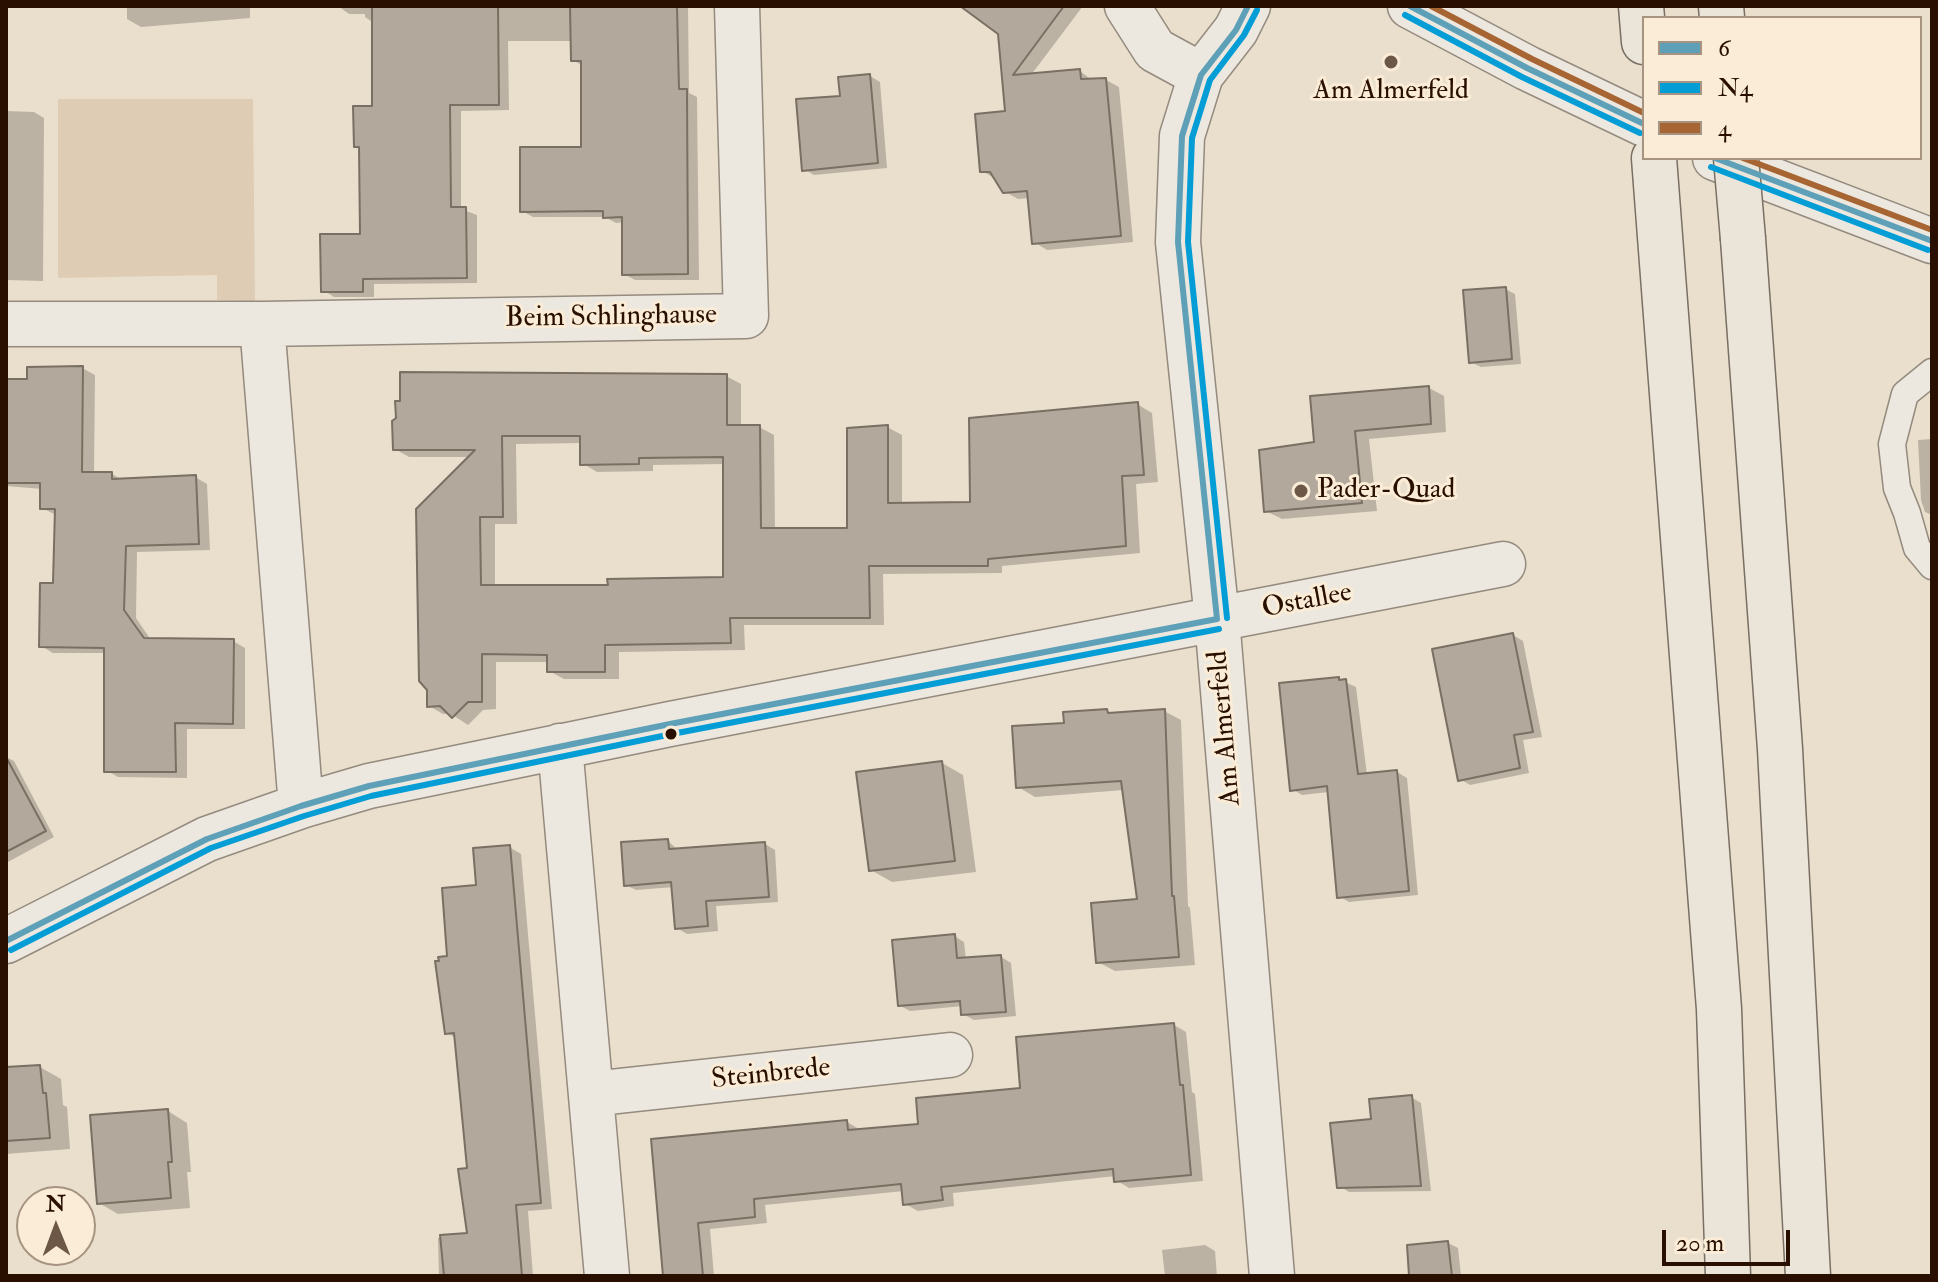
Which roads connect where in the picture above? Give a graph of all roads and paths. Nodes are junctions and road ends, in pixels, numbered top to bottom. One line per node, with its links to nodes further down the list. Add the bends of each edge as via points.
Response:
1 (737, 6): 12 (street, Beim Schlinghause, via 746,316)
2 (1127, 6): 5 (street, via 1155,50)
3 (1248, 6): 5 (street, Am Almerfeld)
4 (1410, 6): 6 (street)
5 (1201, 75): 16 (street, Am Almerfeld, via 1182,136 1178,242)
6 (1642, 123)
7 (1654, 160): 24 (highway, via 1719,1009)
8 (1720, 160): 10 (street)
9 (1736, 160): 25 (highway, bridge, via 1780,749)
10 (1932, 241)
11 (6, 324): 12 (street, Beim Schlinghause)
12 (262, 324): 18 (street)
13 (1932, 372): 15 (lane, via 1905,394 1892,444 1897,488 1917,548)
14 (1503, 564): 16 (street, Ostallee)
15 (1932, 566)
16 (1217, 619): 17 (street, Ostallee); 23 (street, Am Almerfeld)
17 (560, 746): 18 (street, Ostallee, via 369,786); 21 (street)
18 (301, 806): 19 (street, Ostallee, via 207,839)
19 (6, 941)
20 (950, 1055): 21 (street, Steinbrede)
21 (591, 1094): 22 (street)
22 (607, 1276)
23 (1272, 1276)
24 (1728, 1276)
25 (1808, 1276)

